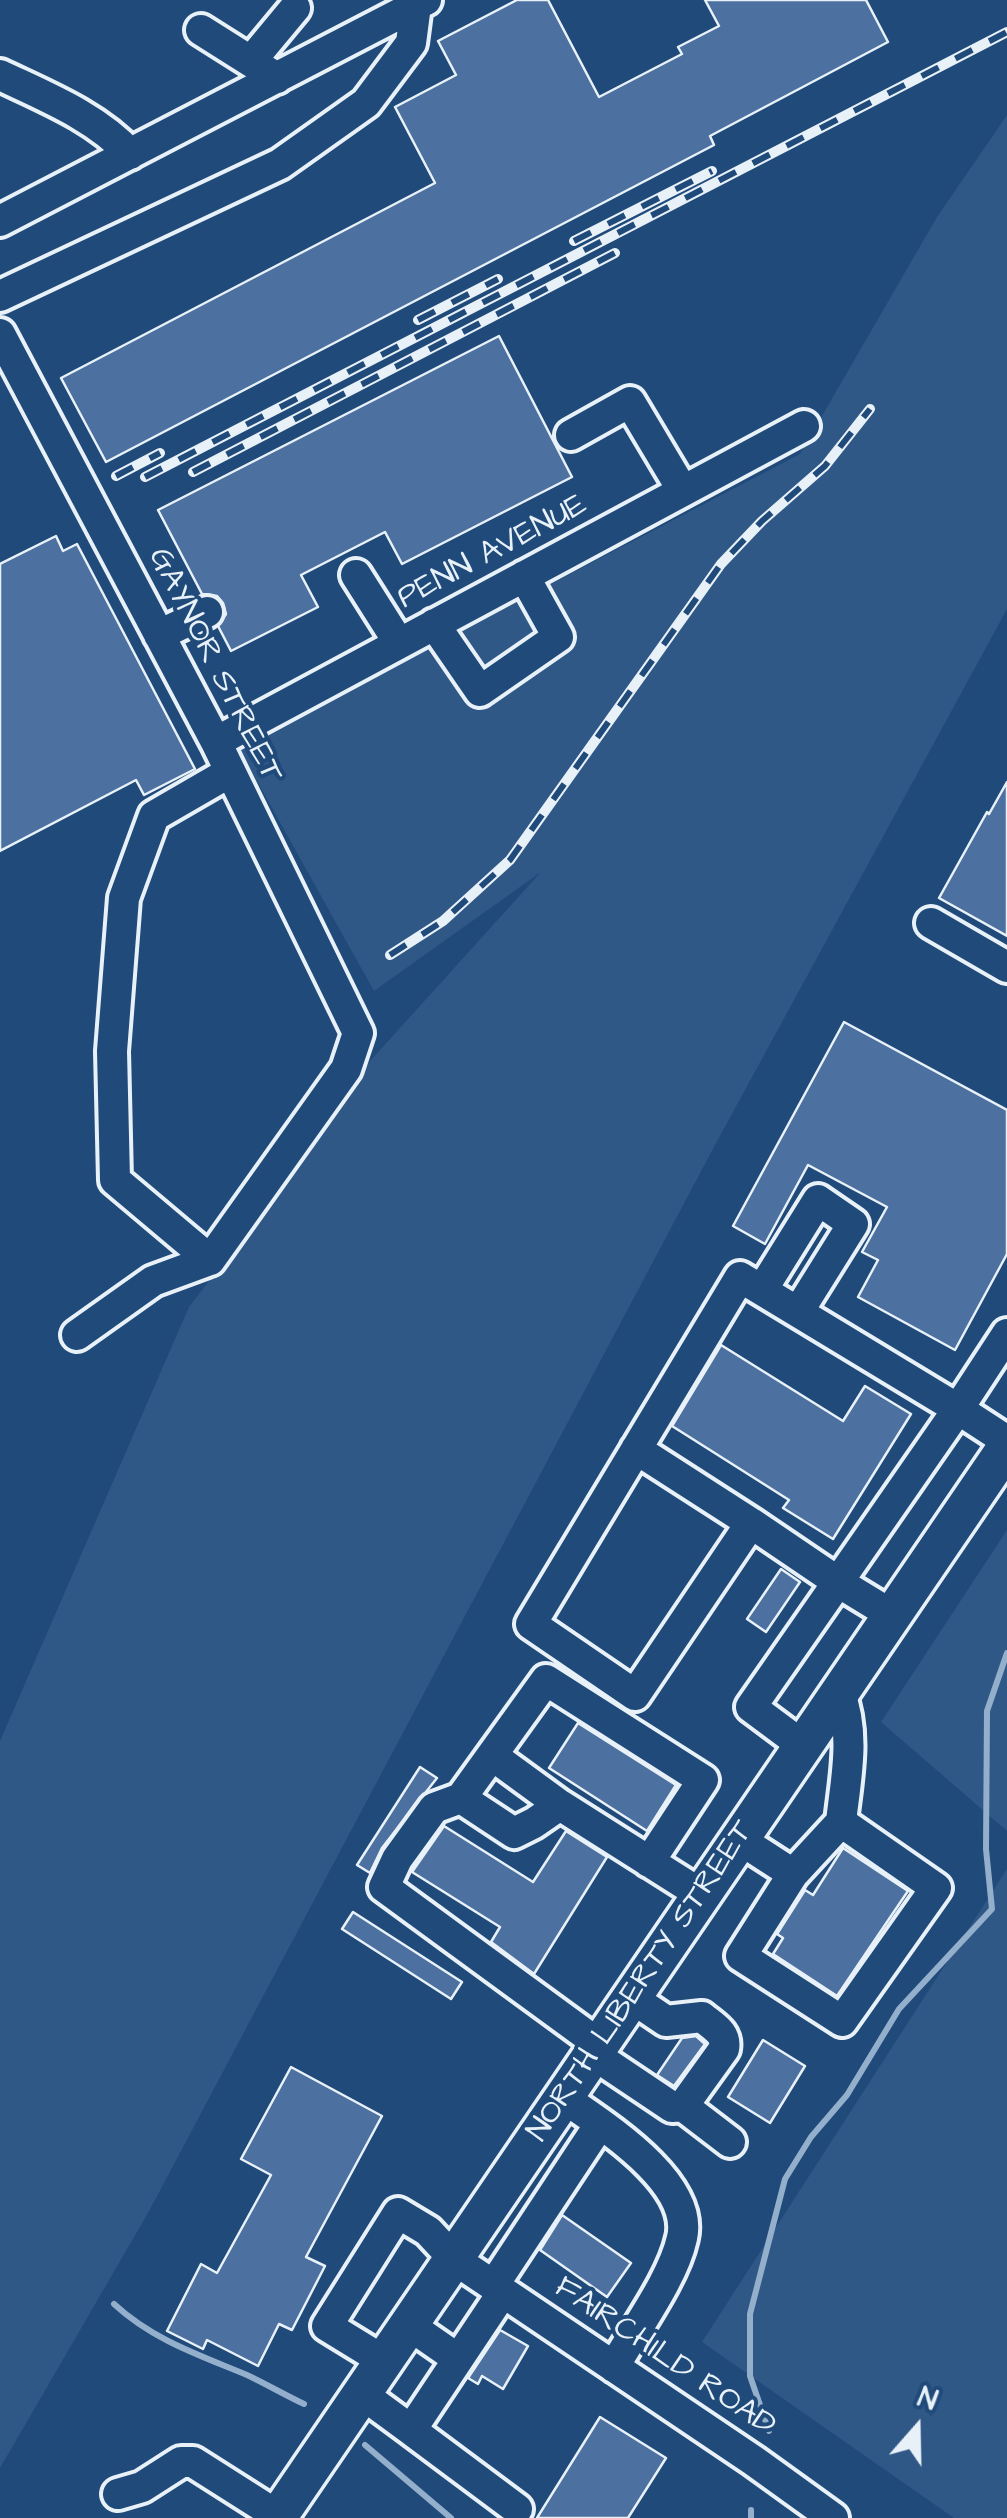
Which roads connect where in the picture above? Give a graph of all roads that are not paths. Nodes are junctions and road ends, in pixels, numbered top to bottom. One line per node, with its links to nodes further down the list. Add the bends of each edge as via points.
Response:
1 (421, 2): 6 (street); 9 (street, via 411,43 366,103 280,164)
2 (295, 8): 4 (street)
3 (200, 30): 4 (street)
4 (250, 62): 6 (street)
5 (0, 75): 7 (street, via 98,126)
6 (277, 78): 7 (street)
7 (130, 154): 8 (street)
8 (0, 221)
9 (0, 296)
10 (0, 334): 18 (street, GAYNOR STREET)
11 (804, 426): 13 (street, PENN AVENUE)
12 (571, 435): 13 (street, via 630,402)
13 (683, 491): 15 (street, PENN AVENUE)
14 (356, 575): 19 (street)
15 (524, 576): 17 (street, PENN AVENUE); 17 (street, via 558,637 480,690)
16 (206, 612): 18 (street)
17 (434, 624): 19 (street, PENN AVENUE)
18 (159, 635): 20 (street, GAYNOR STREET)
19 (398, 644): 20 (street, PENN AVENUE)
20 (216, 742): 21 (street, GAYNOR STREET)
21 (230, 772): 24 (street, GAYNOR STREET, via 358,1033 346,1069); 24 (street, via 154,816 124,898 112,1052 116,1180)
22 (931, 923): 23 (street)
23 (1007, 967)
24 (210, 1260): 28 (street, via 153,1281)
25 (762, 1290): 26 (street); 26 (street, via 818,1200 853,1224); 31 (street, via 740,1277)
26 (798, 1312): 29 (street)
27 (1007, 1334): 29 (street)
28 (77, 1335)
29 (958, 1409): 30 (street); 33 (street)
30 (1007, 1444): 34 (main road, NORTH LIBERTY STREET)
31 (636, 1449): 32 (street); 32 (street, via 531,1624 635,1695)
32 (751, 1523): 33 (street)
33 (838, 1582): 34 (street); 36 (street, via 751,1707)
34 (892, 1615): 35 (main road, NORTH LIBERTY STREET)
35 (840, 1691): 36 (main road, NORTH LIBERTY STREET); 40 (street, via 850,1734)
36 (802, 1745): 41 (main road, NORTH LIBERTY STREET)
37 (493, 1756): 38 (street); 39 (street); 42 (street, via 546,1680 703,1780)
38 (461, 1798): 39 (street, via 514,1833); 46 (street, via 434,1808 396,1859 384,1888)
39 (560, 1804): 42 (street)
40 (841, 1822): 43 (street); 43 (street, via 936,1888 842,2020 741,1956)
41 (739, 1839): 43 (street); 44 (main road, NORTH LIBERTY STREET)
42 (649, 1862): 44 (street)
43 (793, 1874)
44 (702, 1895): 45 (main road, NORTH LIBERTY STREET)
45 (632, 1998): 46 (main road, NORTH LIBERTY STREET); 48 (street, via 666,2021 702,2018 725,2040)
46 (596, 2050): 47 (main road, NORTH LIBERTY STREET); 48 (street, via 662,2102)
47 (564, 2098): 49 (street); 51 (main road, NORTH LIBERTY STREET)
48 (683, 2106): 50 (street)
49 (600, 2124): 52 (street); 56 (street, via 664,2182 683,2219 668,2273)
50 (730, 2142)
51 (454, 2259): 52 (street, FAIRCHILD ROAD); 53 (main road, NORTH LIBERTY STREET); 55 (street, FAIRCHILD ROAD, via 398,2213 327,2326)
52 (498, 2289): 54 (street); 56 (street, FAIRCHILD ROAD)
53 (409, 2325): 54 (street); 55 (main road, NORTH LIBERTY STREET)
54 (458, 2359): 58 (street)
55 (384, 2361): 57 (main road, NORTH LIBERTY STREET)
56 (614, 2367): 62 (street, FAIRCHILD ROAD)
57 (362, 2394): 58 (street); 61 (main road, NORTH LIBERTY STREET)
58 (411, 2430): 60 (street)
59 (118, 2494): 61 (street, via 181,2462 194,2462)
60 (516, 2509)
61 (278, 2517)
62 (833, 2518)

